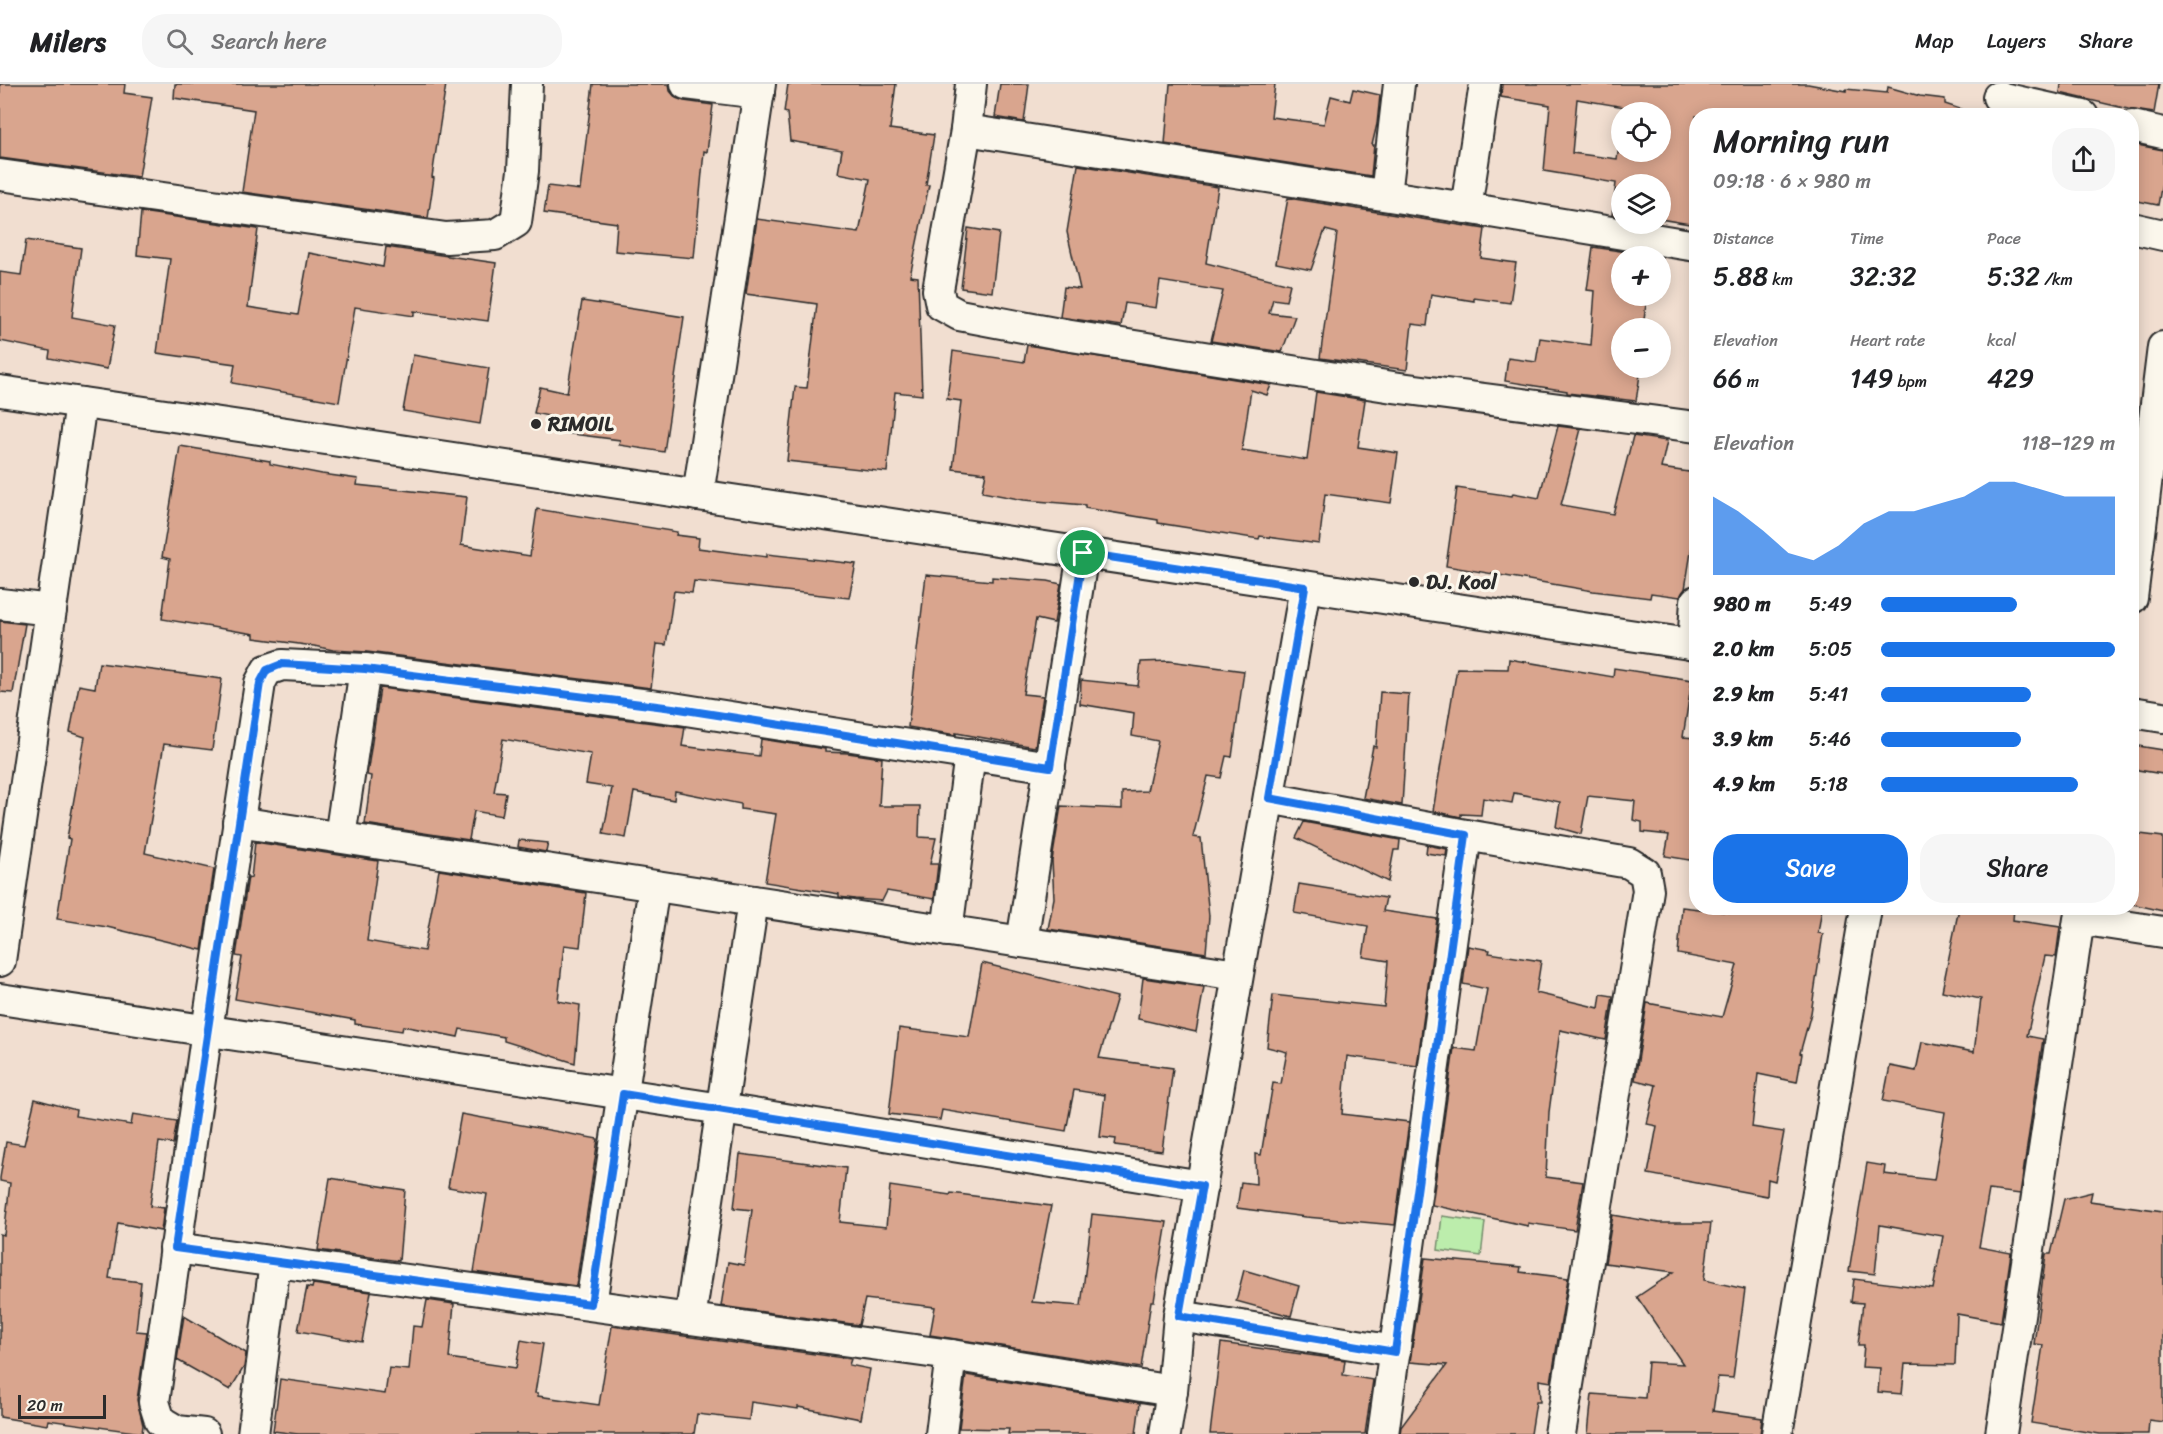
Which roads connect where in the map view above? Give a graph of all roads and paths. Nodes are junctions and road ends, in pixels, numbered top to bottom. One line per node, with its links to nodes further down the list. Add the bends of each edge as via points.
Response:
1 (527, 84): 12 (street, via 516,222 495,234 446,238)
2 (686, 84): 6 (street)
3 (971, 84): 10 (street)
4 (1399, 84): 13 (street)
5 (1485, 84): 14 (street)
6 (759, 88): 23 (street)
7 (1997, 99): 8 (street)
8 (2043, 108)
9 (2139, 128): 11 (street)
10 (966, 130): 13 (street); 21 (street, via 938,290 941,305 959,315 1393,387)
11 (2163, 133)
12 (0, 175)
13 (1386, 195): 14 (street)
14 (1466, 208): 17 (street)
15 (2139, 230): 16 (street)
16 (2163, 235)
17 (1689, 245)
18 (2163, 347): 22 (street)
19 (0, 391): 20 (street)
20 (81, 403): 23 (street); 28 (street)
21 (1689, 426)
22 (2155, 494): 25 (street)
23 (698, 495): 24 (street)
24 (1083, 553): 26 (street); 34 (street)
25 (2139, 566)
26 (1305, 587): 29 (street); 35 (street)
27 (0, 604): 28 (street)
28 (51, 610): 45 (street)
29 (1689, 644)
30 (365, 669): 33 (street, via 673,708); 36 (street, via 282,664 267,670 260,683); 38 (street)
31 (2139, 713): 32 (street)
32 (2163, 717)
33 (970, 754): 34 (street); 42 (street)
34 (1050, 767): 44 (street)
35 (1269, 798): 37 (street); 46 (street)
36 (238, 822): 38 (street); 48 (street)
37 (1466, 835): 57 (street); 65 (street, via 1629,863 1645,873 1648,890)
38 (340, 837): 39 (street)
39 (654, 885): 40 (street); 49 (street)
40 (753, 901): 42 (street); 50 (street)
41 (1865, 915): 66 (street)
42 (947, 931): 44 (street)
43 (2163, 932): 67 (street, via 2079,919)
44 (1022, 942): 46 (street)
45 (0, 962)
46 (1237, 975): 51 (street)
47 (0, 999): 48 (street)
48 (207, 1030): 49 (street); 52 (street)
49 (623, 1094): 50 (street); 54 (street)
50 (722, 1109): 51 (street); 56 (street)
51 (1202, 1186): 55 (street)
52 (175, 1248): 53 (street); 60 (street, via 154,1402 160,1421 177,1431)
53 (275, 1262): 54 (street); 61 (street)
54 (591, 1304): 56 (street)
55 (1179, 1316): 57 (street); 59 (street)
56 (690, 1319): 58 (street)
57 (1395, 1352): 64 (street)
58 (951, 1355): 59 (street); 62 (street)
59 (1172, 1391): 63 (street)
60 (204, 1434)
61 (253, 1434)
62 (941, 1434)
63 (1165, 1434)
64 (1383, 1434)
65 (1560, 1434)
66 (1777, 1434)
67 (2001, 1434)

